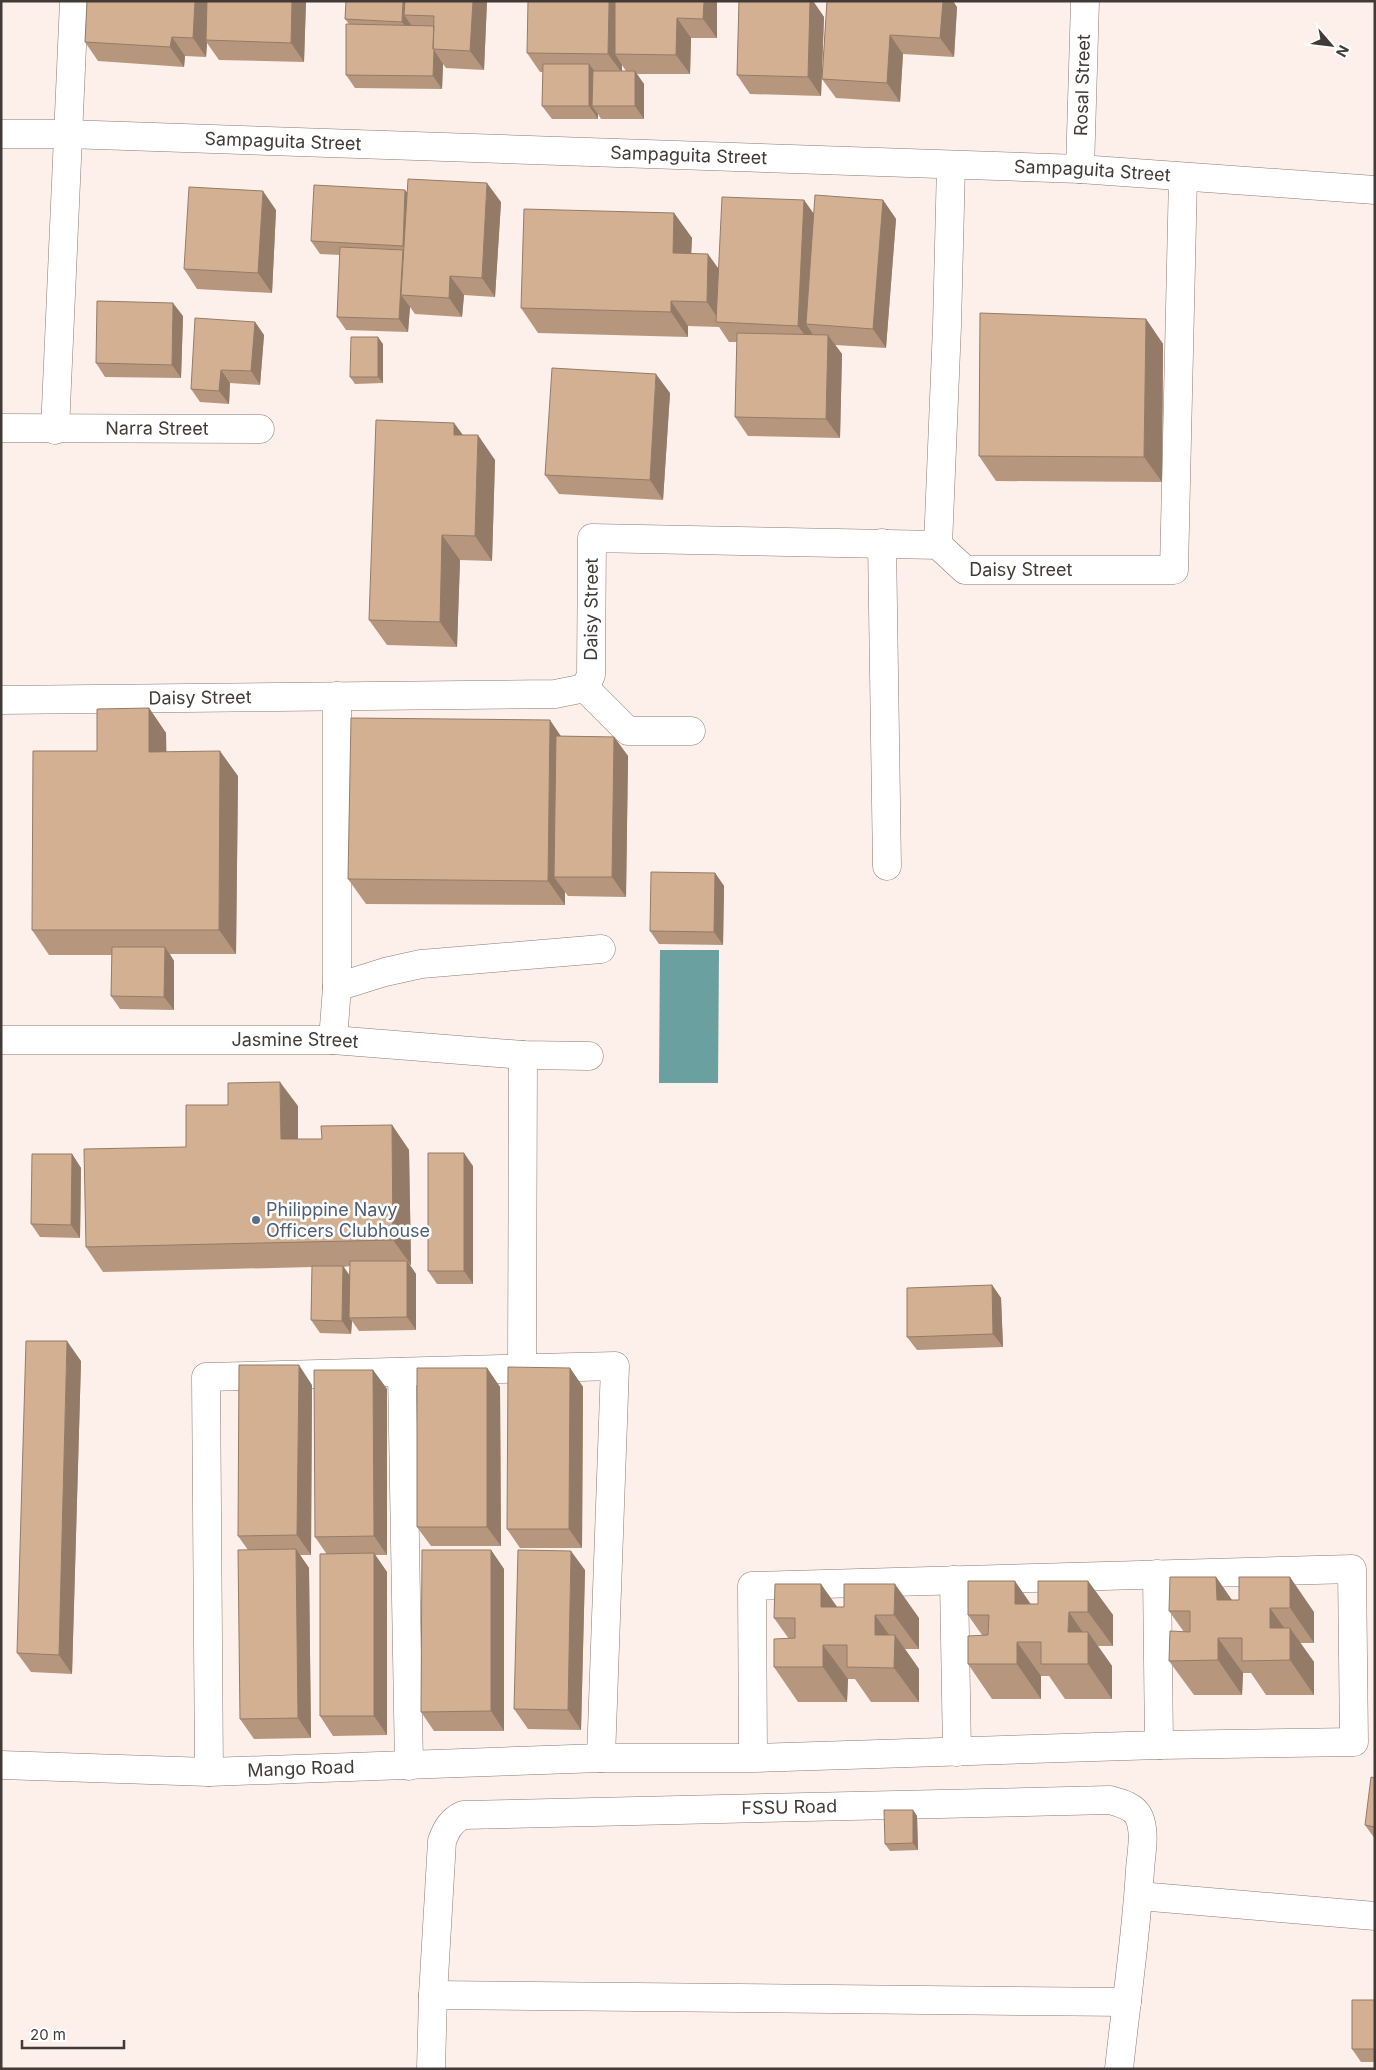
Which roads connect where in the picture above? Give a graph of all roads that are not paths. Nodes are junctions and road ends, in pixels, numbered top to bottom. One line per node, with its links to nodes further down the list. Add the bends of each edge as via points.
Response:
1 (74, 1): 4 (street)
2 (1084, 1): 6 (street, Rosal Street)
3 (1, 134): 4 (street, Sampaguita Street)
4 (67, 134): 5 (street, Sampaguita Street); 11 (street)
5 (951, 164): 6 (street, Sampaguita Street); 13 (street)
6 (1080, 169): 7 (street, Sampaguita Street)
7 (1183, 177): 8 (street, Sampaguita Street); 13 (street, Daisy Street, via 1174,570 965,570)
8 (1375, 190)
9 (1, 428): 11 (street, Narra Street)
10 (260, 429): 11 (street, Narra Street)
11 (55, 430)
12 (882, 543): 13 (street, Daisy Street); 14 (street, Daisy Street, via 592,538 591,675); 18 (street)
13 (938, 546)
14 (585, 688): 15 (street, Daisy Street, via 555,694); 17 (street, via 628,731)
15 (337, 696): 16 (street, Daisy Street); 20 (street)
16 (1, 700)
17 (691, 732)
18 (888, 866)
19 (601, 950): 20 (street, via 422,964)
20 (337, 987): 22 (street)
21 (1, 1040): 22 (street, Jasmine Street)
22 (333, 1040): 23 (street, Jasmine Street)
23 (523, 1055): 24 (street, Jasmine Street); 25 (street)
24 (589, 1056)
25 (522, 1370): 26 (street); 31 (street, via 615,1366)
26 (402, 1372): 34 (street); 35 (street, via 206,1378)
27 (1157, 1574): 28 (street); 29 (street); 29 (street, Mango Road, via 1352,1568 1354,1742)
28 (954, 1580): 30 (street); 32 (street, via 752,1586)
29 (1159, 1745): 30 (street, Mango Road)
30 (957, 1752): 32 (street, Mango Road)
31 (601, 1758): 32 (street, Mango Road); 34 (street, Mango Road)
32 (753, 1758)
33 (1, 1765): 35 (street, Mango Road)
34 (409, 1766): 35 (street, Mango Road)
35 (208, 1772)
36 (1139, 1896): 37 (street); 38 (street, FSSU Road, via 1142,1837 1139,1817 1125,1804 1110,1800 463,1815 453,1820 442,1841); 39 (street)
37 (1375, 1916)
38 (433, 1996): 39 (street); 40 (street)
39 (1126, 2002): 41 (street)
40 (431, 2069)
41 (1119, 2069)

